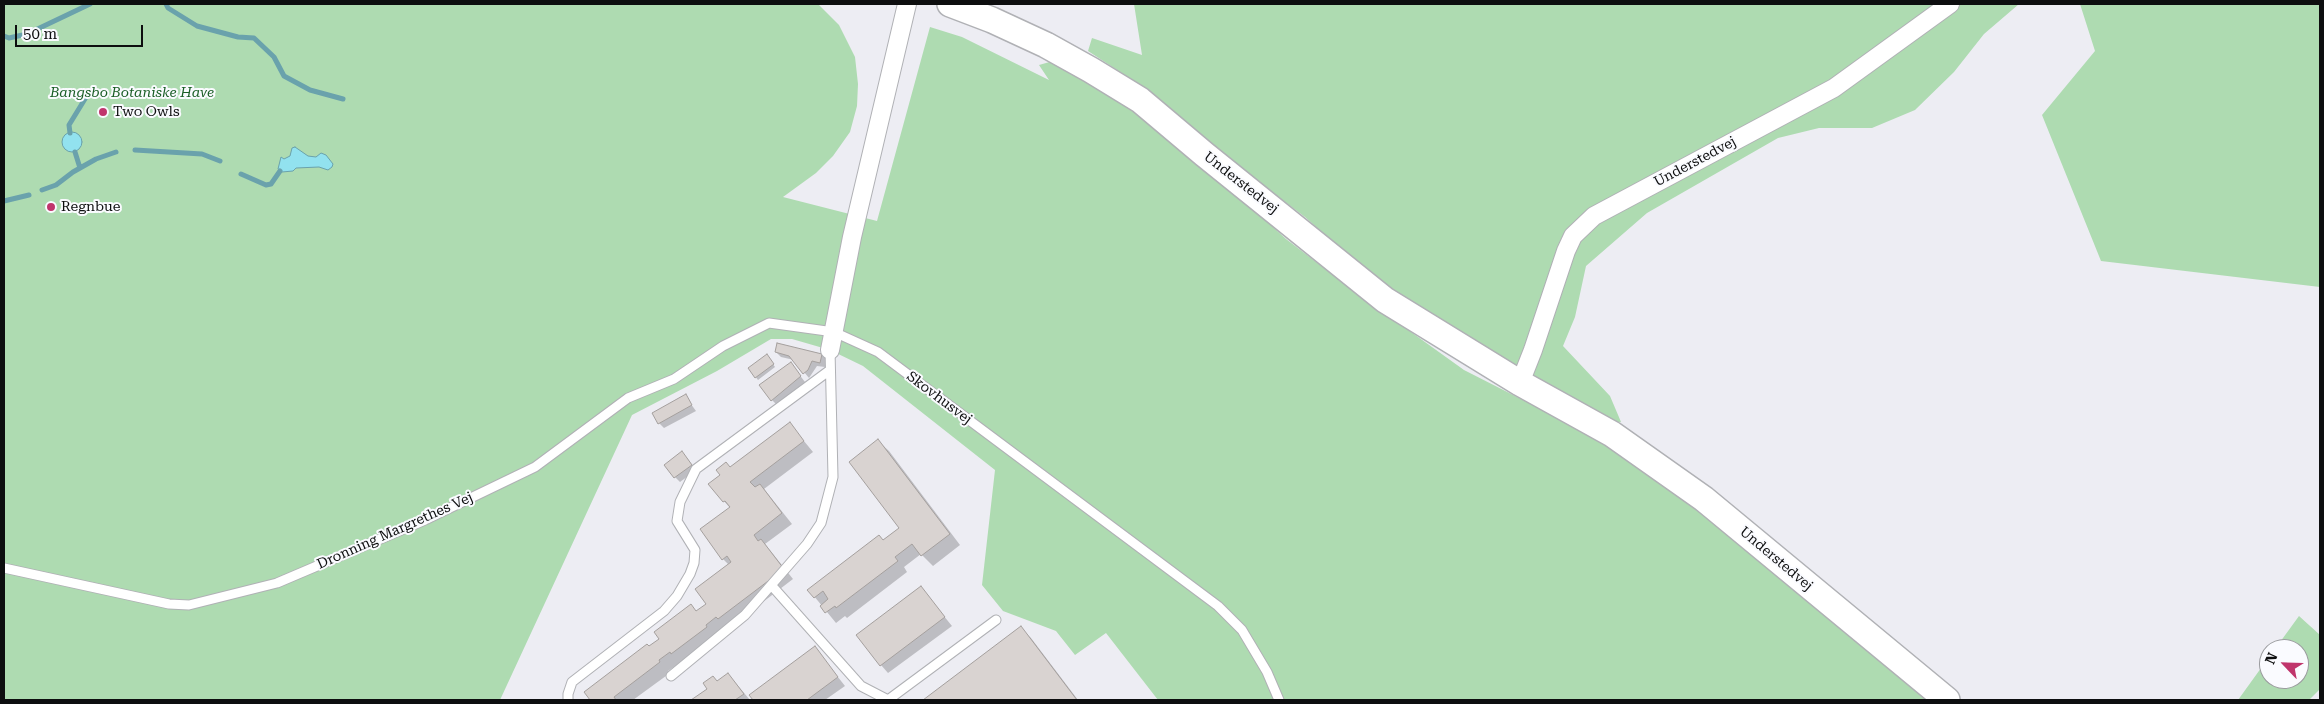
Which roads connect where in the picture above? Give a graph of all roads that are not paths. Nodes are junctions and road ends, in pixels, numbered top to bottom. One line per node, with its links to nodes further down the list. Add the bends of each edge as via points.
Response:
1 (907, 4): 4 (street, via 852,237)
2 (950, 4): 8 (street, Understedvej, via 1046,46 1140,100 1385,300)
3 (1950, 4): 8 (street, Understedvej, via 1834,88 1594,216 1573,236 1566,251)
4 (834, 332): 5 (lane, Skovhusvej, via 769,322); 6 (street); 15 (lane, Skovhusvej, via 878,352 1218,606 1242,630)
5 (750, 334): 9 (lane, Dronning Margrethes Vej, via 723,346 674,379 628,398 535,467 425,520 278,583 189,605 169,604)
6 (830, 350): 7 (lane)
7 (830, 370): 10 (lane, via 833,477 827,502 821,523); 13 (lane, via 696,469 680,502 677,521 695,550 690,574 664,611 572,682)
8 (1520, 383): 16 (street, Understedvej, via 1612,434 1704,499)
9 (4, 568)
10 (772, 586): 12 (lane, via 745,615); 14 (lane, via 861,686)
11 (996, 620): 14 (lane)
12 (671, 676)
13 (568, 700)
14 (888, 700)
15 (1279, 700)
16 (1947, 700)

